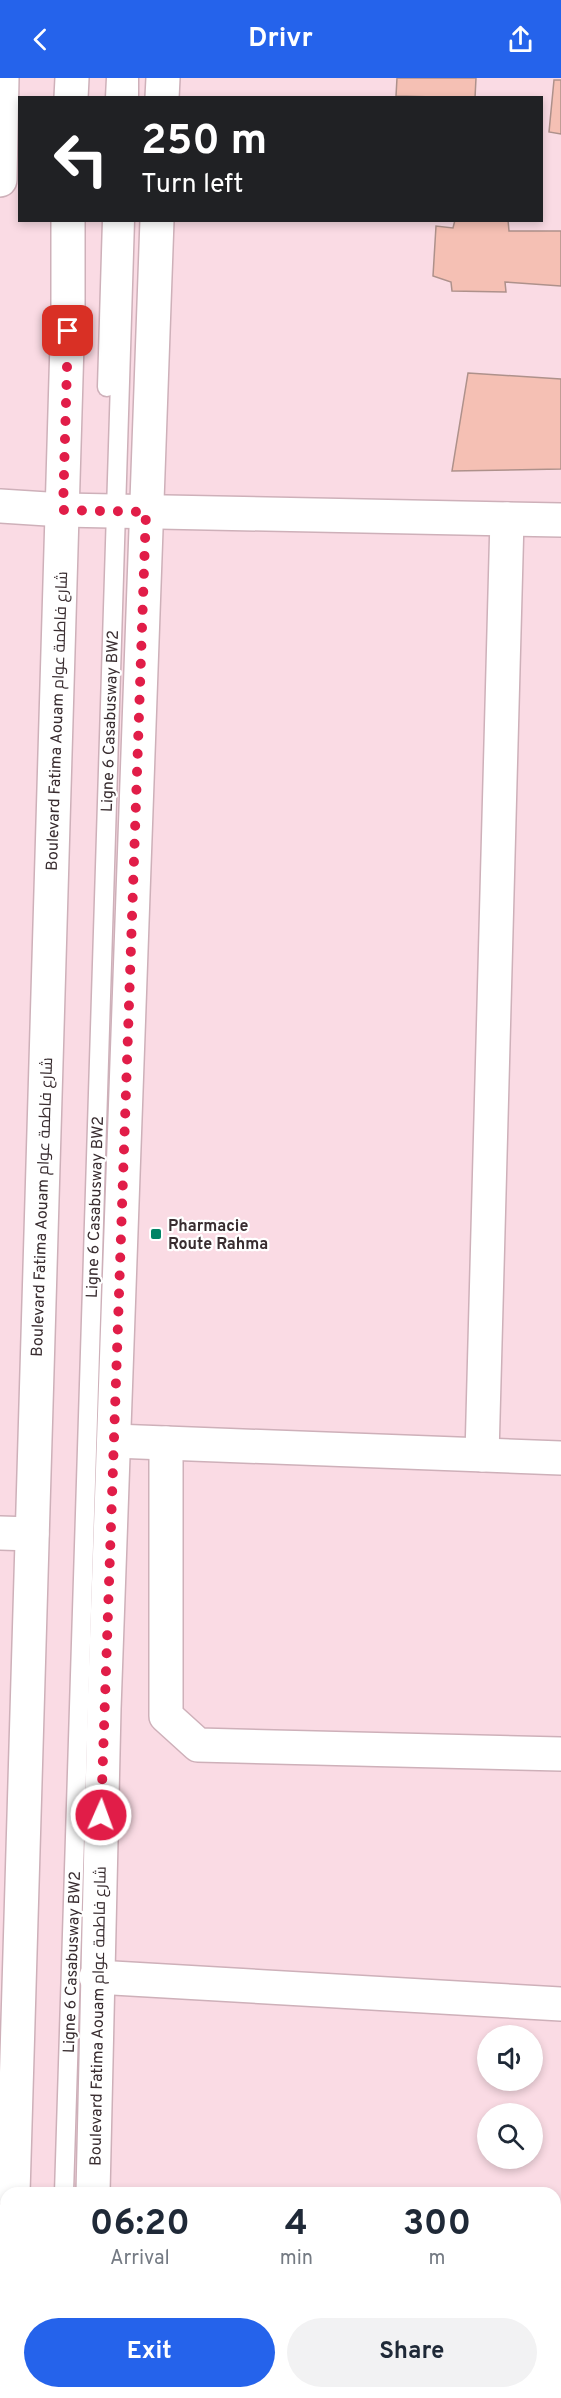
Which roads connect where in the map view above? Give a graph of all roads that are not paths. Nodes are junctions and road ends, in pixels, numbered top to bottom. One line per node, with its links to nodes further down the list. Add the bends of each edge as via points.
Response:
1 (2, 78): 10 (main road)
2 (72, 78): 6 (main road)
3 (116, 78): 7 (lane)
4 (129, 78): 8 (lane)
5 (163, 78): 9 (main road)
6 (71, 96)
7 (115, 96)
8 (129, 96)
9 (162, 96)
10 (0, 180)
11 (68, 222): 16 (main road, Boulevard Fatima Aouam شارع فاطمة عوام)
12 (112, 222): 17 (lane, Ligne 6 Casabusway BW2)
13 (125, 222): 17 (lane, Ligne 6 Casabusway BW2)
14 (157, 222): 17 (main road, Boulevard Fatima Aouam شارع فاطمة عوام)
15 (0, 506): 16 (main road)
16 (63, 510): 17 (main road); 24 (main road, Boulevard Fatima Aouam شارع فاطمة عوام)
17 (122, 511): 18 (main road); 20 (main road, Boulevard Fatima Aouam شارع فاطمة عوام); 29 (lane, Ligne 6 Casabusway BW2); 30 (lane, Ligne 6 Casabusway BW2)
18 (507, 519): 19 (main road); 22 (main road)
19 (561, 520)
20 (114, 1441): 21 (main road); 26 (main road, Boulevard Fatima Aouam شارع فاطمة عوام)
21 (166, 1443): 22 (main road); 25 (main road, via 166,1716 198,1745)
22 (482, 1455): 23 (main road)
23 (561, 1458)
24 (16, 1534): 28 (main road, Boulevard Fatima Aouam شارع فاطمة عوام)
25 (561, 1754)
26 (96, 1977): 27 (main road); 31 (main road, Boulevard Fatima Aouam شارع فاطمة عوام)
27 (561, 2004)
28 (13, 2187)
29 (51, 2187)
30 (64, 2187)
31 (93, 2187)

